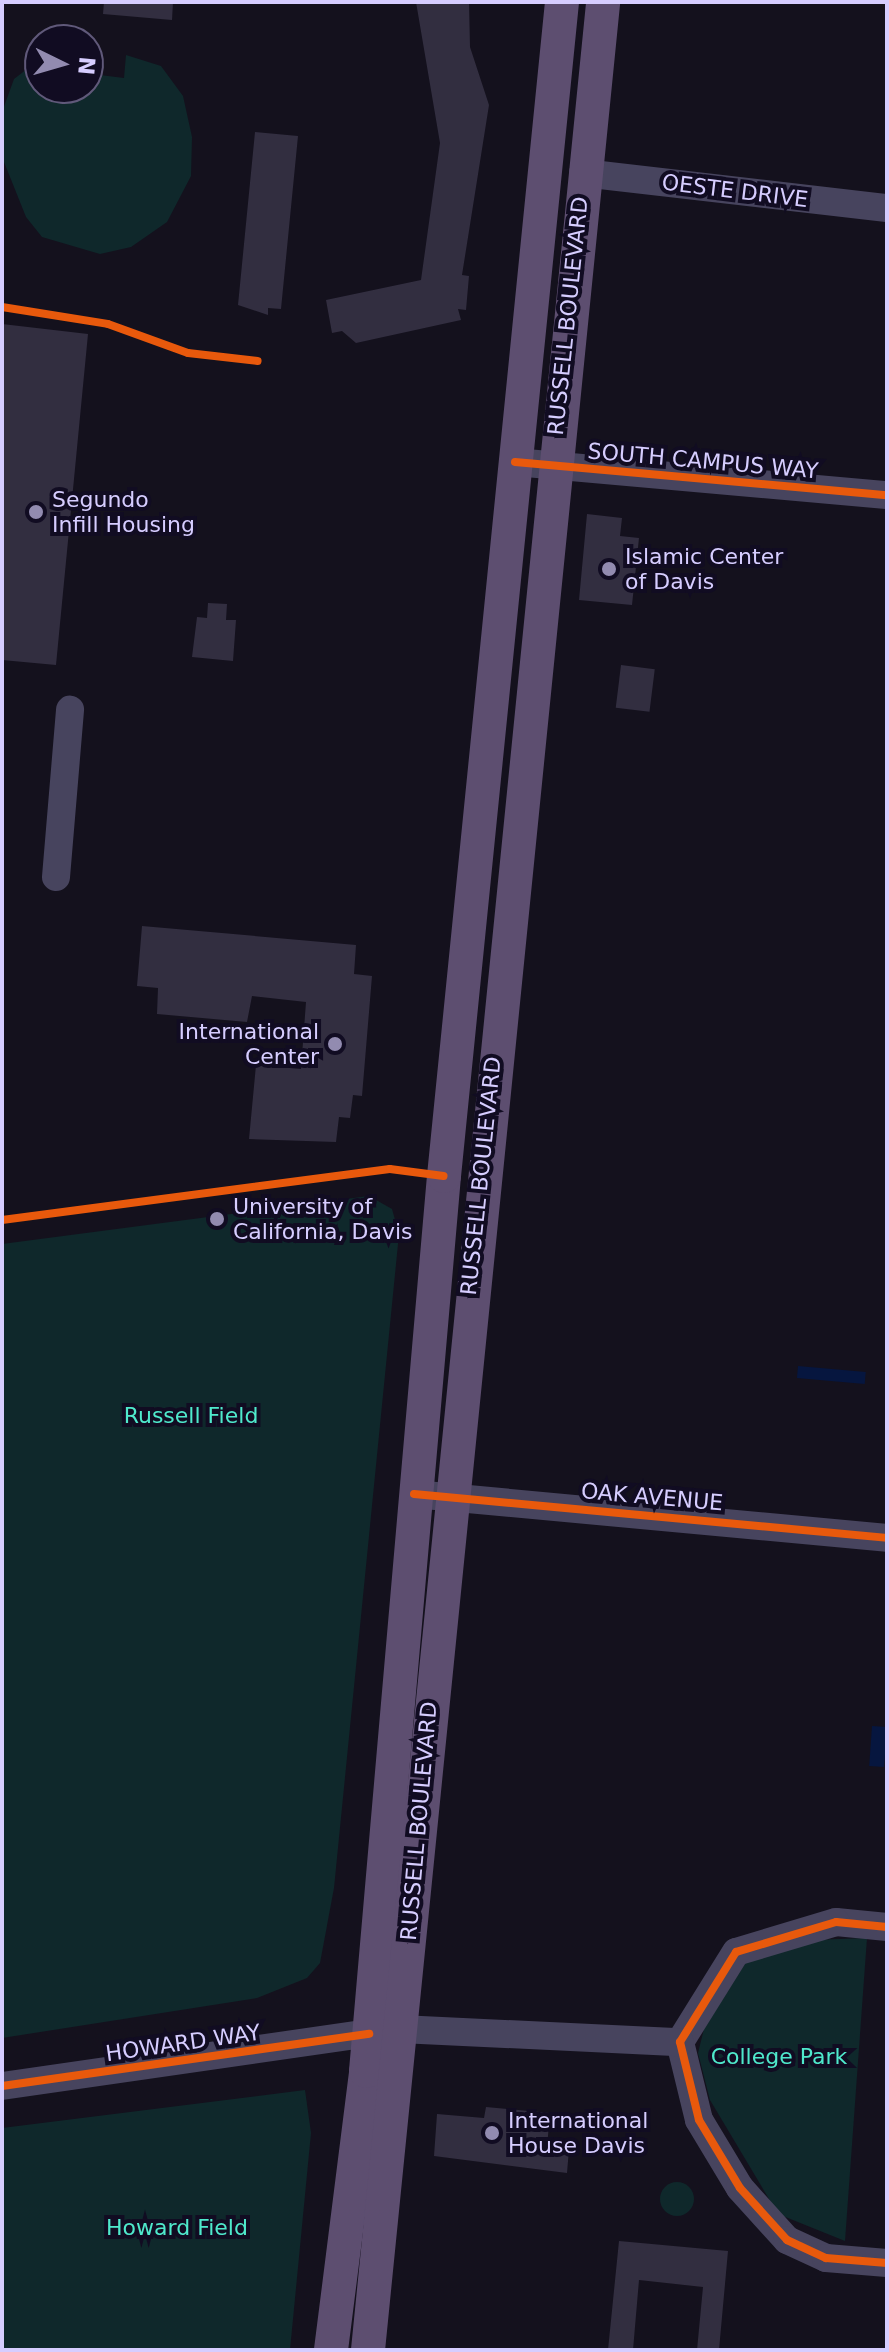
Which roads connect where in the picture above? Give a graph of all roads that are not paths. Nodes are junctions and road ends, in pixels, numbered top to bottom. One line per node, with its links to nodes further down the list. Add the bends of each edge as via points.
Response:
1 (539, 2): 4 (main road)
2 (562, 2): 4 (main road, RUSSELL BOULEVARD)
3 (603, 2): 5 (main road, RUSSELL BOULEVARD)
4 (551, 104): 7 (main road, RUSSELL BOULEVARD)
5 (583, 173): 6 (street, OESTE DRIVE); 8 (main road, RUSSELL BOULEVARD)
6 (887, 208)
7 (515, 462): 8 (street, SOUTH CAMPUS WAY); 12 (main road, RUSSELL BOULEVARD)
8 (552, 466): 9 (street, SOUTH CAMPUS WAY); 13 (main road, RUSSELL BOULEVARD)
9 (887, 495)
10 (70, 710): 11 (street)
11 (56, 877)
12 (444, 1176): 13 (main road, via 459,1192 457,1247); 14 (main road, RUSSELL BOULEVARD)
13 (473, 1258): 15 (main road, RUSSELL BOULEVARD)
14 (414, 1494): 15 (street, OAK AVENUE); 18 (main road, RUSSELL BOULEVARD)
15 (450, 1497): 16 (street, OAK AVENUE); 18 (main road, RUSSELL BOULEVARD)
16 (887, 1538)
17 (887, 1927): 19 (street, via 836,1922 736,1952)
18 (385, 2032): 19 (street); 20 (street, HOWARD WAY); 22 (main road, RUSSELL BOULEVARD); 23 (main road, RUSSELL BOULEVARD)
19 (680, 2042): 21 (street, via 699,2120 740,2188 787,2240 826,2258)
20 (2, 2086)
21 (887, 2263)
22 (331, 2350)
23 (368, 2350)

